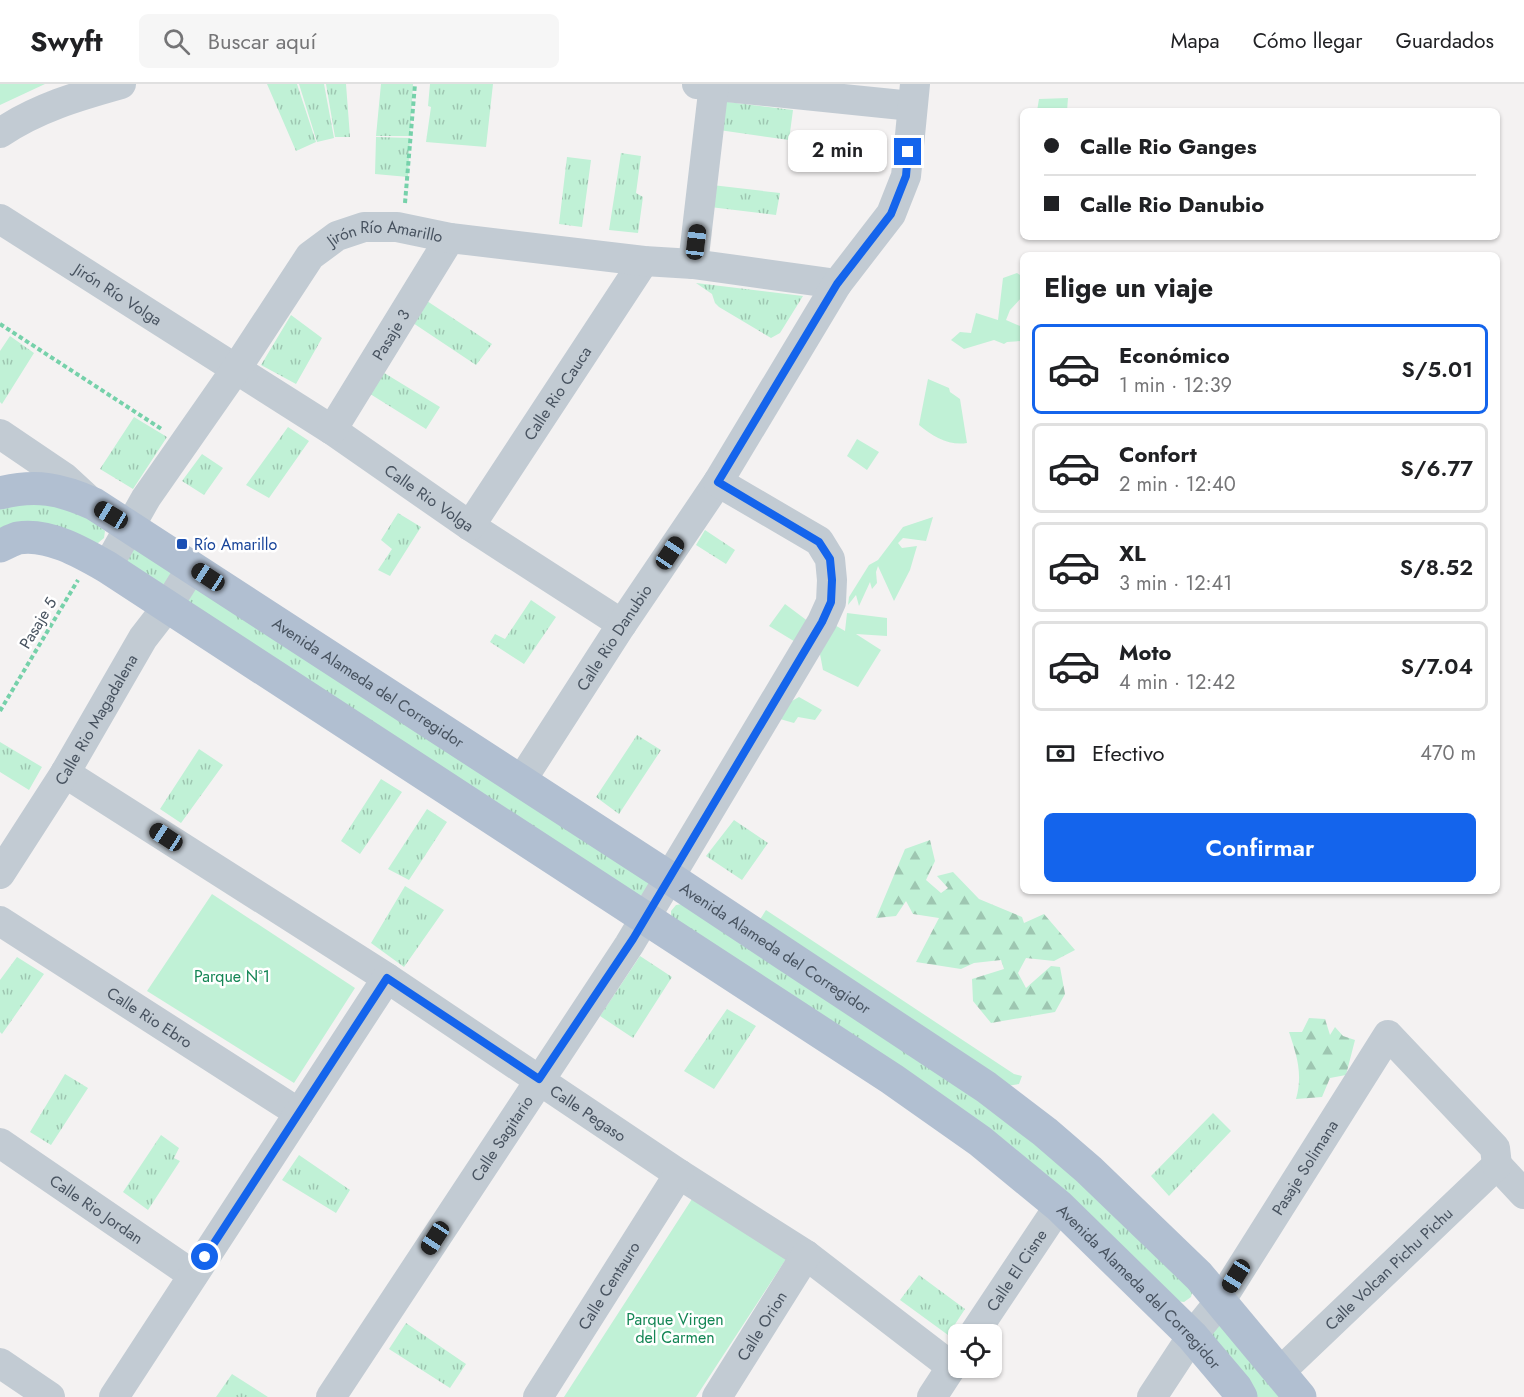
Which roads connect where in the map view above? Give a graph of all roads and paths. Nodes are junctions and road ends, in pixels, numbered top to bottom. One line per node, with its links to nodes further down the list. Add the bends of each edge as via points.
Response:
1 (121, 84): 5 (street, via 71,98)
2 (415, 84): 7 (path)
3 (708, 85): 4 (street); 10 (street)
4 (913, 95): 11 (street, Calle Rio Danubio, via 906,176 891,214)
5 (0, 132)
6 (0, 219): 13 (street, Jirón Río Volga)
7 (403, 229): 8 (street, Jirón Río Amarillo); 13 (street, Jirón Río Amarillo, via 364,227 337,236 310,256)
8 (450, 238): 9 (street, Jirón Río Amarillo); 14 (street, Pasaje 3)
9 (644, 261): 10 (street, Jirón Río Amarillo); 21 (street, Calle Rio Cauca)
10 (693, 264): 11 (street, Jirón Río Amarillo)
11 (837, 284): 17 (street, Calle Rio Danubio)
12 (0, 324): 16 (path)
13 (236, 369): 14 (street, Calle Rio Volga); 16 (street, Jirón Río Amarillo)
14 (332, 430): 21 (street, Calle Rio Volga)
15 (0, 435): 19 (street, via 65,478)
16 (184, 443): 20 (street, Jirón Río Amarillo)
17 (718, 482): 26 (street, Calle Rio Danubio); 31 (street, Calle Sagitario, via 819,542 830,559 831,602)
18 (0, 493): 19 (main road, Avenida Alameda del Corregidor, via 42,488 69,493)
19 (94, 504): 20 (main road, Avenida Alameda del Corregidor)
20 (129, 526): 23 (main road, Avenida Alameda del Corregidor); 24 (street, Jirón Río Amarillo)
21 (470, 526): 26 (street, Calle Rio Volga)
22 (0, 546): 24 (main road, Avenida Alameda del Corregidor, via 17,538 35,537 74,550)
23 (192, 567): 25 (street, Calle Rio Magadalena); 29 (main road, Avenida Alameda del Corregidor)
24 (93, 573): 25 (main road, Avenida Alameda del Corregidor); 27 (path, Pasaje 5)
25 (167, 607): 28 (street, Calle Rio Magadalena, via 143,638); 32 (main road, Avenida Alameda del Corregidor)
26 (622, 624): 29 (street, Calle Rio Danubio)
27 (0, 711)
28 (65, 773): 30 (street, Calle Rio Magadalena); 34 (street, Calle Pegaso)
29 (521, 782): 31 (main road, Avenida Alameda del Corregidor)
30 (0, 874)
31 (670, 878): 32 (street, Calle Sagitario); 44 (main road, Avenida Alameda del Corregidor, via 986,1087 1045,1132)
32 (645, 919): 35 (street, Calle Sagitario); 41 (main road, Avenida Alameda del Corregidor, via 892,1079 980,1141)
33 (0, 921): 36 (street, Calle Rio Ebro)
34 (387, 978): 35 (street, Calle Pegaso); 36 (street)
35 (539, 1079): 39 (street, Calle Pegaso); 53 (street, Calle Sagitario)
36 (299, 1113): 43 (street)
37 (0, 1143): 43 (street, Calle Rio Jordan)
38 (1497, 1165): 40 (street); 44 (street, Pasaje Solimana, via 1495,1148 1388,1035); 49 (street, Calle Volcan Pichu Pichu)
39 (679, 1174): 42 (street, Calle Pegaso); 54 (street, Calle Centauro)
40 (1524, 1194)
41 (1059, 1206): 45 (street, Calle El Cisne); 46 (main road, Avenida Alameda del Corregidor)
42 (806, 1255): 47 (street, Calle Pegaso); 55 (street, Calle Orion)
43 (193, 1275): 52 (street)
44 (1221, 1300): 46 (street, Pasaje Solimana); 49 (main road, Avenida Alameda del Corregidor)
45 (980, 1324)
46 (1192, 1336): 57 (street, Pasaje Solimana); 58 (main road, Avenida Alameda del Corregidor)
47 (948, 1357)
48 (0, 1363): 51 (street)
49 (1280, 1372): 59 (main road, Avenida Alameda del Corregidor)
50 (948, 1373): 56 (street)
51 (50, 1397)
52 (114, 1397)
53 (331, 1397)
54 (538, 1397)
55 (717, 1397)
56 (932, 1397)
57 (1152, 1397)
58 (1241, 1397)
59 (1300, 1397)

